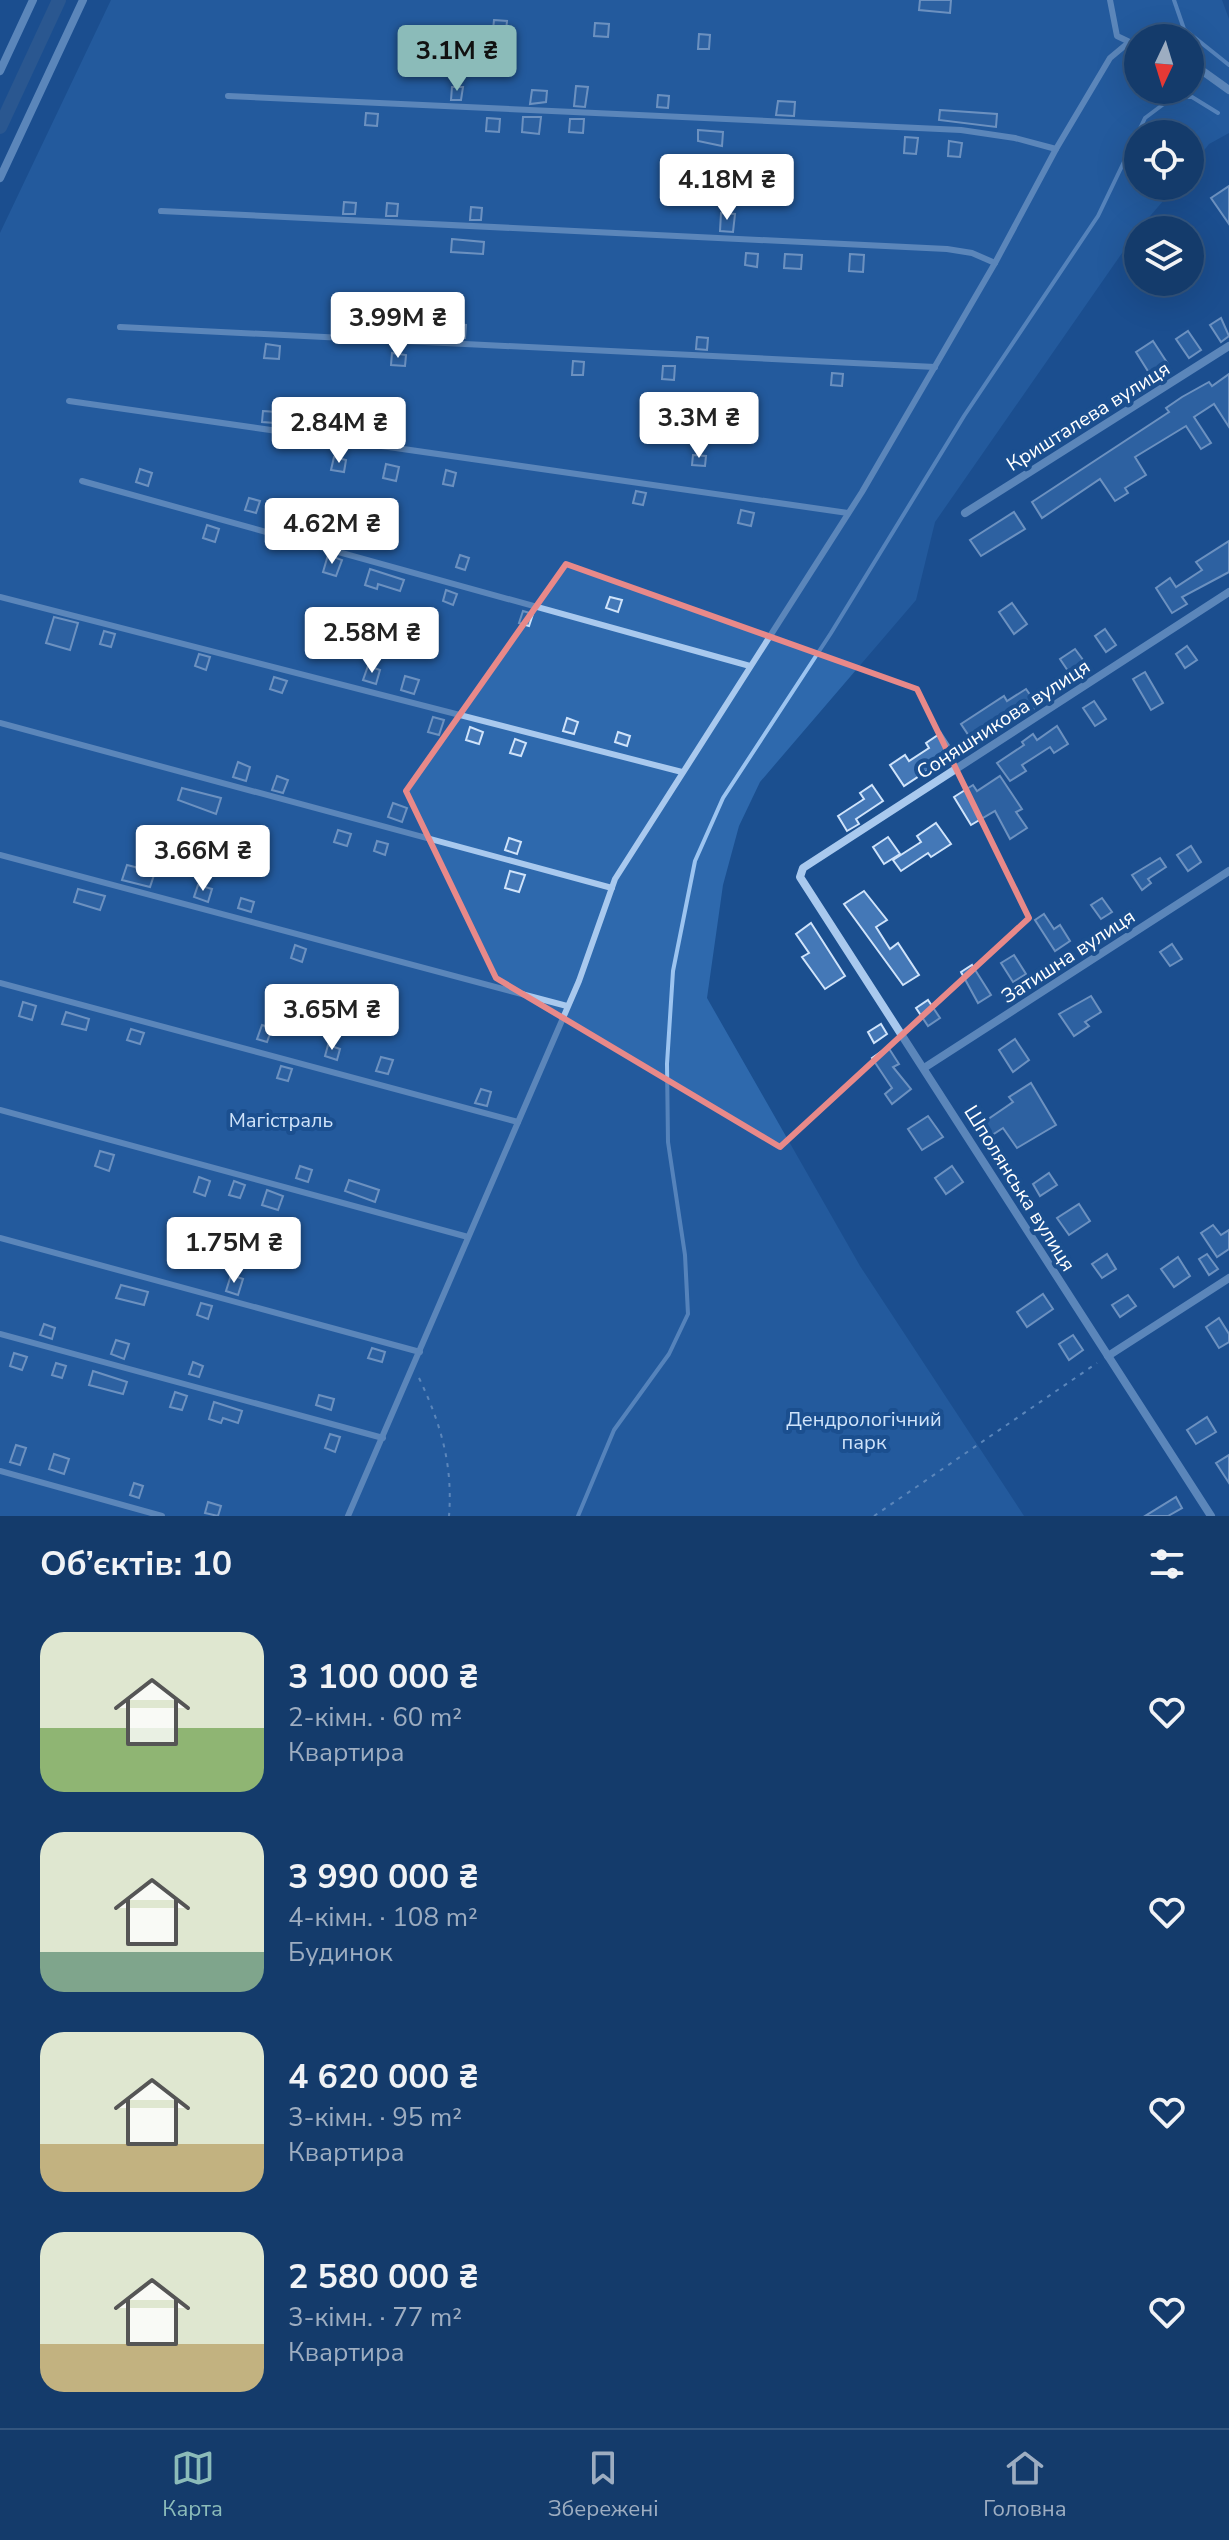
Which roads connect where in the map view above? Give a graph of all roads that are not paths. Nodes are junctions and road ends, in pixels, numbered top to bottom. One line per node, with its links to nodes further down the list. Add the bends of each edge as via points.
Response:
1 (33, 0): 6 (street)
2 (83, 0): 11 (street)
3 (1110, 0): 4 (lane, via 1117,36)
4 (1124, 40)
5 (1124, 51): 10 (lane, via 1110,58)
6 (0, 71)
7 (1204, 72): 8 (street)
8 (1229, 90)
9 (228, 96): 10 (lane, via 961,130)
10 (1056, 149): 13 (lane)
11 (0, 178)
12 (161, 211): 13 (lane, via 947,249)
13 (995, 263): 16 (lane)
14 (120, 327): 16 (lane)
15 (1229, 346): 20 (street, Кришталева вулиця)
16 (935, 367): 19 (lane)
17 (69, 401): 19 (lane)
18 (82, 481): 23 (lane)
19 (848, 513): 23 (lane)
20 (965, 513)
21 (1229, 592): 28 (street, Соняшникова вулиця, via 803,868)
22 (0, 597): 25 (lane)
23 (750, 666): 25 (lane)
24 (0, 723): 29 (lane)
25 (682, 772): 29 (lane)
26 (0, 855): 31 (lane)
27 (1229, 871): 32 (street, Затишна вулиця)
28 (800, 877): 32 (street, Шполянська вулиця)
29 (612, 888): 31 (lane)
30 (0, 983): 34 (lane)
31 (567, 1006): 34 (lane)
32 (924, 1068): 40 (street, Шполянська вулиця)
33 (0, 1110): 35 (lane)
34 (518, 1122): 35 (lane)
35 (468, 1237): 39 (lane)
36 (0, 1238): 39 (lane)
37 (1229, 1278): 40 (street)
38 (0, 1334): 41 (lane)
39 (420, 1352): 41 (lane)
40 (1108, 1356): 45 (street, Шполянська вулиця)
41 (383, 1438): 44 (lane)
42 (0, 1471): 43 (lane)
43 (162, 1516)
44 (348, 1516)
45 (1211, 1516)

